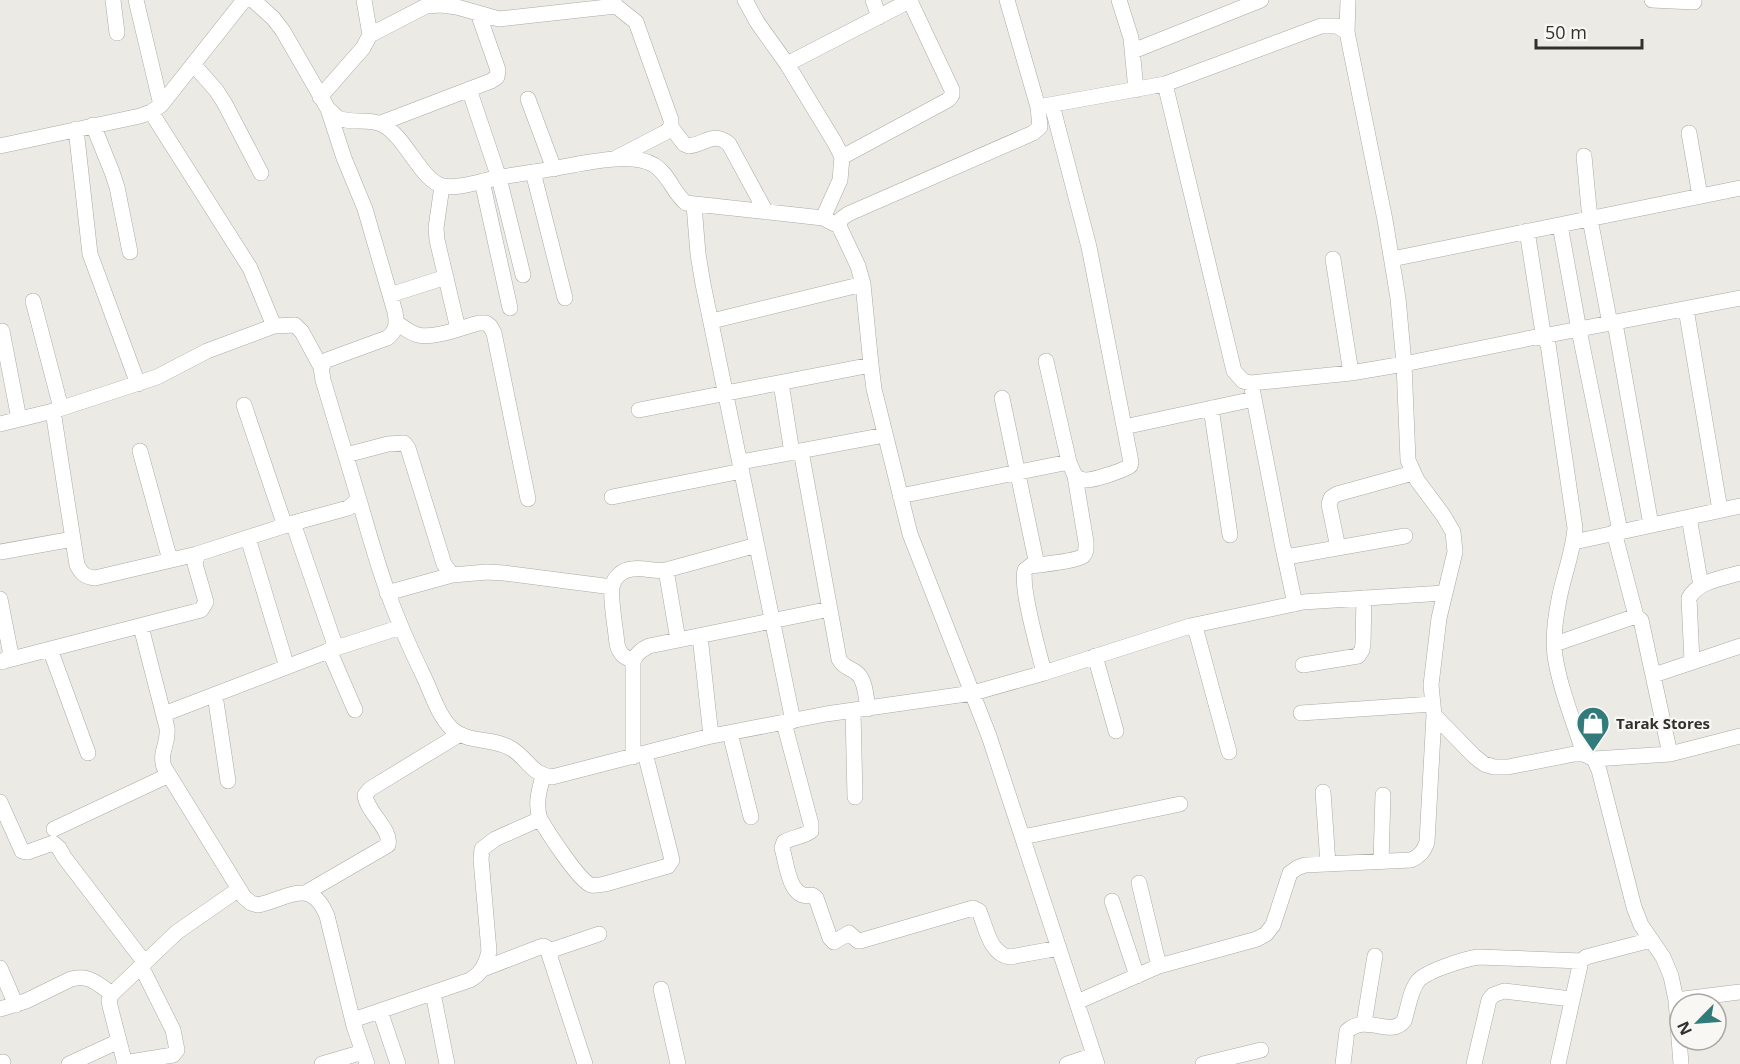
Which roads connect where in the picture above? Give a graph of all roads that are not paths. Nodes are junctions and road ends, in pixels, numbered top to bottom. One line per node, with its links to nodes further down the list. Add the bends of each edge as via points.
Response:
1 (113, 0): 20 (street)
2 (136, 0): 31 (street)
3 (244, 0): 23 (street)
4 (253, 0): 29 (street, via 283,31)
5 (364, 0): 21 (street)
6 (744, 0): 24 (street)
7 (873, 0): 18 (street)
8 (911, 0): 18 (street); 39 (street, via 952,95)
9 (1007, 0): 30 (street)
10 (1119, 0): 22 (street)
11 (1261, 0): 22 (street)
12 (1348, 0): 19 (street)
13 (1652, 0): 14 (street)
14 (1694, 2)
15 (614, 3): 16 (street); 34 (street, via 636,22 642,33)
16 (544, 7): 17 (street, via 499,19)
17 (478, 13): 21 (street, via 449,6 426,6); 26 (street, via 498,70 497,77)
18 (879, 16): 24 (street)
19 (1347, 32): 25 (street, via 1337,26 1321,26); 58 (street)
20 (117, 33)
21 (370, 35): 29 (street)
22 (1133, 51): 27 (street)
23 (193, 64): 31 (street); 43 (street, via 225,104)
24 (787, 64): 39 (street)
25 (1166, 84): 27 (street); 82 (street, via 1234,371)
26 (469, 90): 32 (street); 44 (street)
27 (1136, 90): 30 (street)
28 (528, 99): 41 (street)
29 (324, 103): 32 (street, via 338,118); 62 (street, via 365,209)
30 (1045, 106): 54 (street, via 1040,127 1033,133 848,214); 93 (street, via 1089,247)
31 (156, 108): 33 (street, via 140,116); 71 (street, via 250,268)
32 (381, 123): 46 (street, via 398,137 430,179)
33 (93, 125): 35 (street); 56 (street, via 112,172)
34 (671, 127): 40 (street); 50 (street, via 689,146 716,138 729,144)
35 (76, 129): 37 (street); 83 (street, via 90,254)
36 (1689, 133): 48 (street)
37 (0, 146)
38 (1584, 156): 52 (street)
39 (842, 157): 51 (street, via 840,180)
40 (613, 159): 41 (street); 49 (street, via 643,160 654,165 664,173 678,197)
41 (554, 169): 42 (street)
42 (532, 172): 44 (street); 63 (street)
43 (261, 173)
44 (498, 178): 45 (street); 59 (street)
45 (482, 181): 46 (street); 66 (street)
46 (442, 186): 60 (street, via 436,228)
47 (1740, 188): 48 (street)
48 (1700, 196): 52 (street)
49 (694, 205): 50 (street); 68 (street, via 698,254)
50 (766, 212): 51 (street)
51 (823, 218): 54 (street)
52 (1590, 219): 53 (street); 70 (street)
53 (1560, 225): 55 (street); 73 (street)
54 (839, 226): 61 (street)
55 (1527, 231): 58 (street); 75 (street)
56 (129, 252)
57 (1333, 259): 80 (street)
58 (1392, 259): 77 (street)
59 (523, 275)
60 (446, 277): 62 (street); 72 (street)
61 (863, 284): 68 (street); 78 (street)
62 (390, 295): 69 (street)
63 (565, 298)
64 (1740, 298): 67 (street)
65 (33, 301): 89 (street)
66 (510, 308)
67 (1686, 309): 70 (street); 107 (street)
68 (712, 321): 84 (street)
69 (397, 323): 72 (street, via 421,336); 79 (street, via 394,333 387,338 327,360)
70 (1613, 323): 73 (street); 110 (street)
71 (274, 326): 79 (street, via 295,325); 83 (street, via 207,351)
72 (458, 328): 105 (street, via 486,322 494,333)
73 (1579, 330): 75 (street); 111 (street)
74 (2, 331): 91 (street)
75 (1543, 338): 77 (street, via 1523,338); 116 (street, via 1550,354 1574,513)
76 (1046, 361): 99 (street)
77 (1404, 364): 80 (street); 101 (street, via 1408,460)
78 (871, 365): 81 (street); 94 (street)
79 (321, 367): 97 (street)
80 (1351, 373): 82 (street)
81 (781, 383): 84 (street); 96 (street)
82 (1251, 383): 86 (street)
83 (138, 384): 89 (street)
84 (727, 393): 90 (street); 98 (street)
85 (1002, 398): 100 (street)
86 (1254, 399): 88 (street); 118 (street)
87 (244, 405): 109 (street)
88 (1211, 408): 93 (street); 112 (street)
89 (57, 410): 91 (street); 115 (street)
90 (639, 410)
91 (19, 419): 92 (street)
92 (0, 424)
93 (1124, 427): 99 (street, via 1130,466 1082,480)
94 (885, 435): 96 (street); 103 (street)
95 (140, 451): 122 (street)
96 (796, 452): 98 (street); 134 (street)
97 (346, 455): 102 (street); 126 (street, via 404,443 444,564)
98 (741, 466): 104 (street); 117 (street)
99 (1072, 469): 100 (street); 123 (street, via 1086,550 1076,559)
100 (1017, 472): 103 (street); 123 (street)
101 (1413, 473): 119 (street, via 1331,498); 130 (street, via 1453,532 1455,552)
102 (357, 493): 109 (street, via 357,501 348,508); 129 (street)
103 (900, 496): 154 (street, via 916,552)
104 (612, 497)
105 (528, 499)
106 (1740, 506): 107 (street)
107 (1720, 510): 108 (street)
108 (1689, 517): 110 (street); 127 (street)
109 (289, 525): 114 (street); 145 (street)
110 (1651, 525): 111 (street)
111 (1617, 531): 116 (street); 135 (street)
112 (1230, 535)
113 (1405, 536): 119 (street)
114 (248, 538): 121 (street); 151 (street)
115 (73, 539): 120 (street); 122 (street, via 78,565 87,577)
116 (1574, 542): 142 (street, via 1558,606)
117 (757, 545): 124 (street); 136 (street)
118 (1283, 548): 119 (street, via 1292,556); 133 (street)
119 (1338, 548)
120 (0, 552)
121 (197, 554): 122 (street); 138 (street, via 195,564 206,602 201,610)
122 (170, 560)
123 (1037, 565): 152 (street, via 1030,566 1023,575)
124 (666, 570): 128 (street, via 623,571); 141 (street)
125 (1740, 573): 127 (street)
126 (452, 575): 128 (street, via 504,573); 129 (street)
127 (1701, 586): 149 (street, via 1689,598)
128 (612, 587): 147 (street, via 619,652)
129 (387, 593): 139 (street)
130 (1444, 593): 131 (street); 158 (street, via 1431,685)
131 (1364, 598): 133 (street); 150 (street, via 1363,644 1358,656)
132 (0, 599): 148 (street, via 11,656)
133 (1295, 604): 137 (street)
134 (830, 609): 136 (street); 157 (street, via 842,666 858,674 863,682)
135 (1636, 616): 142 (street); 153 (street, via 1644,629)
136 (772, 621): 140 (street); 161 (street)
137 (1190, 626): 146 (street); 167 (street, via 1197,634)
138 (141, 627): 144 (street); 160 (street)
139 (401, 627): 145 (street); 164 (street, via 442,716)
140 (700, 636): 141 (street); 165 (street)
141 (678, 640): 147 (street, via 641,650)
142 (1555, 644): 171 (street, via 1560,676)
143 (1740, 646): 149 (street)
144 (50, 649): 148 (street); 168 (street)
145 (332, 649): 151 (street); 156 (street)
146 (1095, 656): 152 (street); 162 (street)
147 (633, 661): 170 (street)
148 (2, 662)
149 (1692, 662): 153 (street)
150 (1303, 665)
151 (287, 667): 155 (street)
152 (1044, 673): 154 (street)
153 (1654, 675): 169 (street)
154 (973, 693): 157 (street); 183 (street)
155 (215, 695): 160 (street); 174 (street)
156 (355, 710)
157 (860, 710): 161 (street); 177 (street)
158 (1433, 710): 159 (street); 171 (street, via 1474,756 1494,767 1574,754); 184 (street, via 1425,849 1411,860)
159 (1301, 713)
160 (164, 714): 172 (street, via 168,735 161,760)
161 (788, 722): 163 (street); 192 (street, via 811,831 790,838 782,848 794,890 816,898 832,941 846,934 860,940 973,908 979,911 997,952 1003,956)
162 (1116, 731)
163 (730, 733): 165 (street); 180 (street)
164 (460, 734): 173 (street, via 511,748); 188 (street, via 370,789 365,795 366,803 387,833 388,845)
165 (711, 736): 170 (street)
166 (1740, 736): 169 (street)
167 (1229, 752)
168 (88, 753)
169 (1670, 754): 171 (street)
170 (639, 755): 173 (street); 181 (street, via 671,853 668,866 605,884 588,884)
171 (1589, 756): 191 (street, via 1602,780 1634,907)
172 (169, 775): 182 (street); 187 (street)
173 (543, 776): 181 (street, via 537,802)
174 (228, 780)
175 (1323, 792): 185 (street)
176 (1383, 795): 184 (street)
177 (855, 797)
178 (0, 802): 196 (street, via 22,850 28,852 52,843 59,848)
179 (1180, 804): 183 (street)
180 (751, 817)
181 (540, 819): 199 (street, via 482,849 489,951)
182 (54, 829)
183 (1023, 837): 192 (street)
184 (1381, 861): 185 (street)
185 (1328, 864): 197 (street, via 1305,865 1290,873 1273,925 1266,934)
186 (1139, 883): 197 (street)
187 (239, 889): 188 (street, via 251,903 258,904); 196 (street, via 182,928)
188 (307, 892): 210 (street, via 316,897 327,916)
189 (1112, 901): 200 (street)
190 (599, 934): 193 (street)
191 (1651, 940): 195 (street); 202 (street, via 1663,957)
192 (1059, 948): 206 (street)
193 (549, 951): 199 (street, via 543,946); 221 (street)
194 (1375, 956): 211 (street)
195 (1581, 961): 205 (street); 211 (street, via 1469,958 1418,980 1401,1025 1395,1028)
196 (143, 964): 204 (street); 217 (street, via 173,1030 177,1050)
197 (1159, 966): 200 (street)
198 (0, 968): 207 (street)
199 (483, 969): 203 (street, via 470,980)
200 (1137, 976): 206 (street)
201 (661, 989): 222 (street)
202 (1674, 992)
203 (433, 993): 209 (street); 220 (street)
204 (112, 994): 207 (street, via 86,977 79,977); 212 (street, via 109,1000)
205 (1571, 999): 226 (street, via 1504,991 1493,995); 227 (street)
206 (1077, 1002): 215 (street)
207 (16, 1005): 208 (street)
208 (0, 1009)
209 (380, 1011): 210 (street); 219 (street)
210 (352, 1020): 214 (street)
211 (1364, 1023): 225 (street, via 1347,1031)
212 (119, 1041): 216 (street); 217 (street)
213 (1260, 1050): 224 (street)
214 (365, 1058): 218 (street)
215 (1096, 1060): 223 (street)
216 (69, 1064)
217 (124, 1064)
218 (322, 1064)
219 (398, 1064)
220 (447, 1064)
221 (585, 1064)
222 (678, 1064)
223 (1067, 1064)
224 (1203, 1064)
225 (1342, 1064)
226 (1474, 1064)
227 (1558, 1064)

